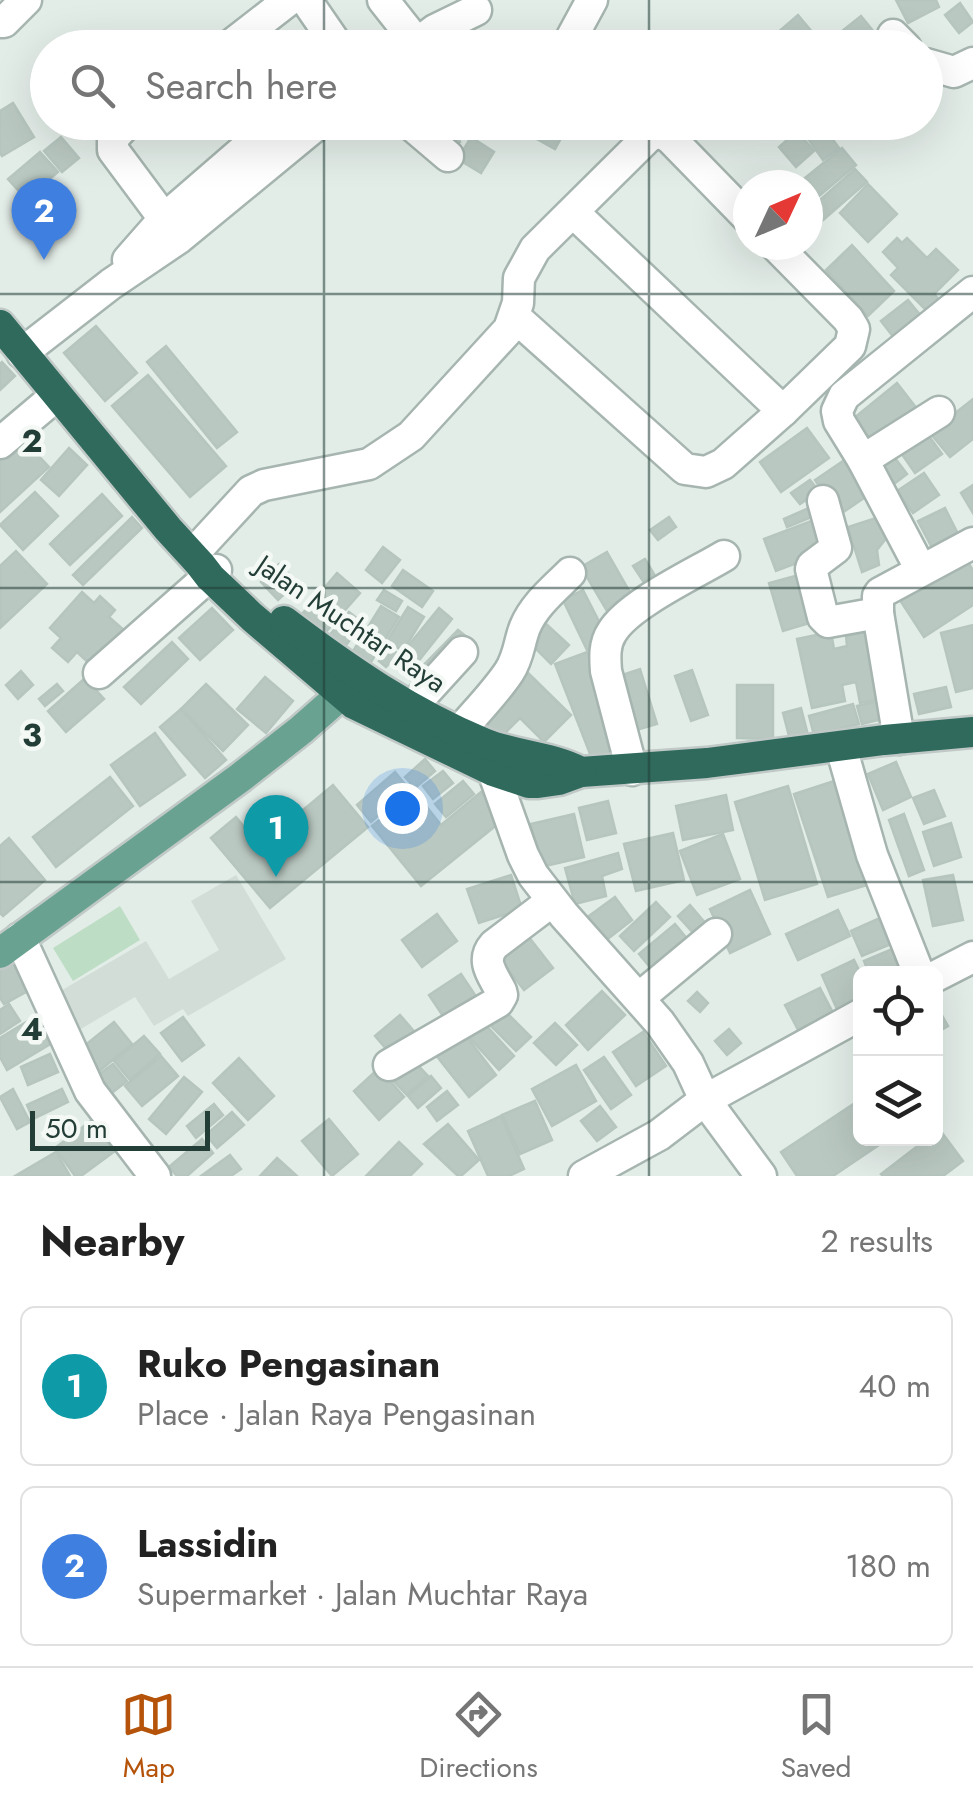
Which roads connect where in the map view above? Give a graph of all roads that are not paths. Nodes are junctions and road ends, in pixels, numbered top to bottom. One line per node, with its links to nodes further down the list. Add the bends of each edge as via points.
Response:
1 (26, 0): 7 (street)
2 (290, 0): 8 (street)
3 (306, 0): 9 (street)
4 (383, 0): 10 (street)
5 (592, 0): 12 (street)
6 (476, 10): 11 (street)
7 (0, 22)
8 (251, 30)
9 (327, 30)
10 (404, 30)
11 (435, 30)
12 (576, 30)
13 (973, 63): 14 (street, via 954,72)
14 (943, 69)
15 (114, 140): 24 (street, via 113,150)
16 (258, 140): 24 (street)
17 (295, 140): 24 (street)
18 (429, 140): 21 (street)
19 (645, 140): 23 (street)
20 (672, 140): 22 (street)
21 (448, 156)
22 (733, 203)
23 (574, 214): 27 (street, via 535,250 519,278); 31 (street)
24 (171, 228): 29 (street, via 128,272)
25 (790, 260): 31 (street, via 854,329 850,346)
26 (973, 292): 34 (street, via 844,396 839,421)
27 (515, 317): 31 (street, via 685,469 706,472 723,464); 38 (street, via 411,436 370,464 251,491)
28 (0, 325): 29 (highway, Jalan Muchtar Raya)
29 (22, 353): 30 (highway, Jalan Muchtar Raya)
30 (57, 395): 33 (street); 38 (highway, Jalan Muchtar Raya)
31 (783, 412)
32 (940, 412): 34 (street)
33 (0, 443)
34 (863, 460): 39 (street)
35 (823, 501): 41 (street, via 836,546 811,569 823,617 828,622)
36 (973, 543): 39 (street)
37 (724, 556): 51 (street, via 632,610 607,642 606,671)
38 (204, 566): 43 (street); 44 (highway, Jalan Muchtar Raya)
39 (921, 570): 41 (street, via 880,593)
40 (570, 573): 46 (street, via 532,614 508,675)
41 (878, 613): 48 (street)
42 (462, 652): 45 (street)
43 (99, 673)
44 (352, 686): 45 (highway, Jalan Muchtar Raya); 50 (highway, Jalan Muchtar Raya, via 383,719); 54 (main road)
45 (412, 708): 46 (highway, Jalan Muchtar Raya)
46 (459, 732): 50 (highway, Jalan Muchtar Raya)
47 (973, 732): 48 (highway, Jalan Muchtar Raya)
48 (899, 739): 49 (highway, Jalan Muchtar Raya)
49 (841, 746): 51 (highway, Jalan Muchtar Raya); 56 (street, via 872,855)
50 (493, 759): 51 (highway, Jalan Muchtar Raya, via 528,783); 52 (street, via 523,855)
51 (632, 770)
52 (552, 901): 58 (street); 60 (street, via 487,953 501,992 498,1002)
53 (716, 934): 58 (street)
54 (10, 945): 62 (street, via 90,1091)
55 (973, 957): 57 (street)
56 (916, 966)
57 (943, 972)
58 (639, 998): 61 (street, via 688,1063)
59 (853, 1020): 61 (street)
60 (390, 1065)
61 (705, 1100): 63 (street); 64 (street)
62 (148, 1174)
63 (584, 1176)
64 (761, 1176)

